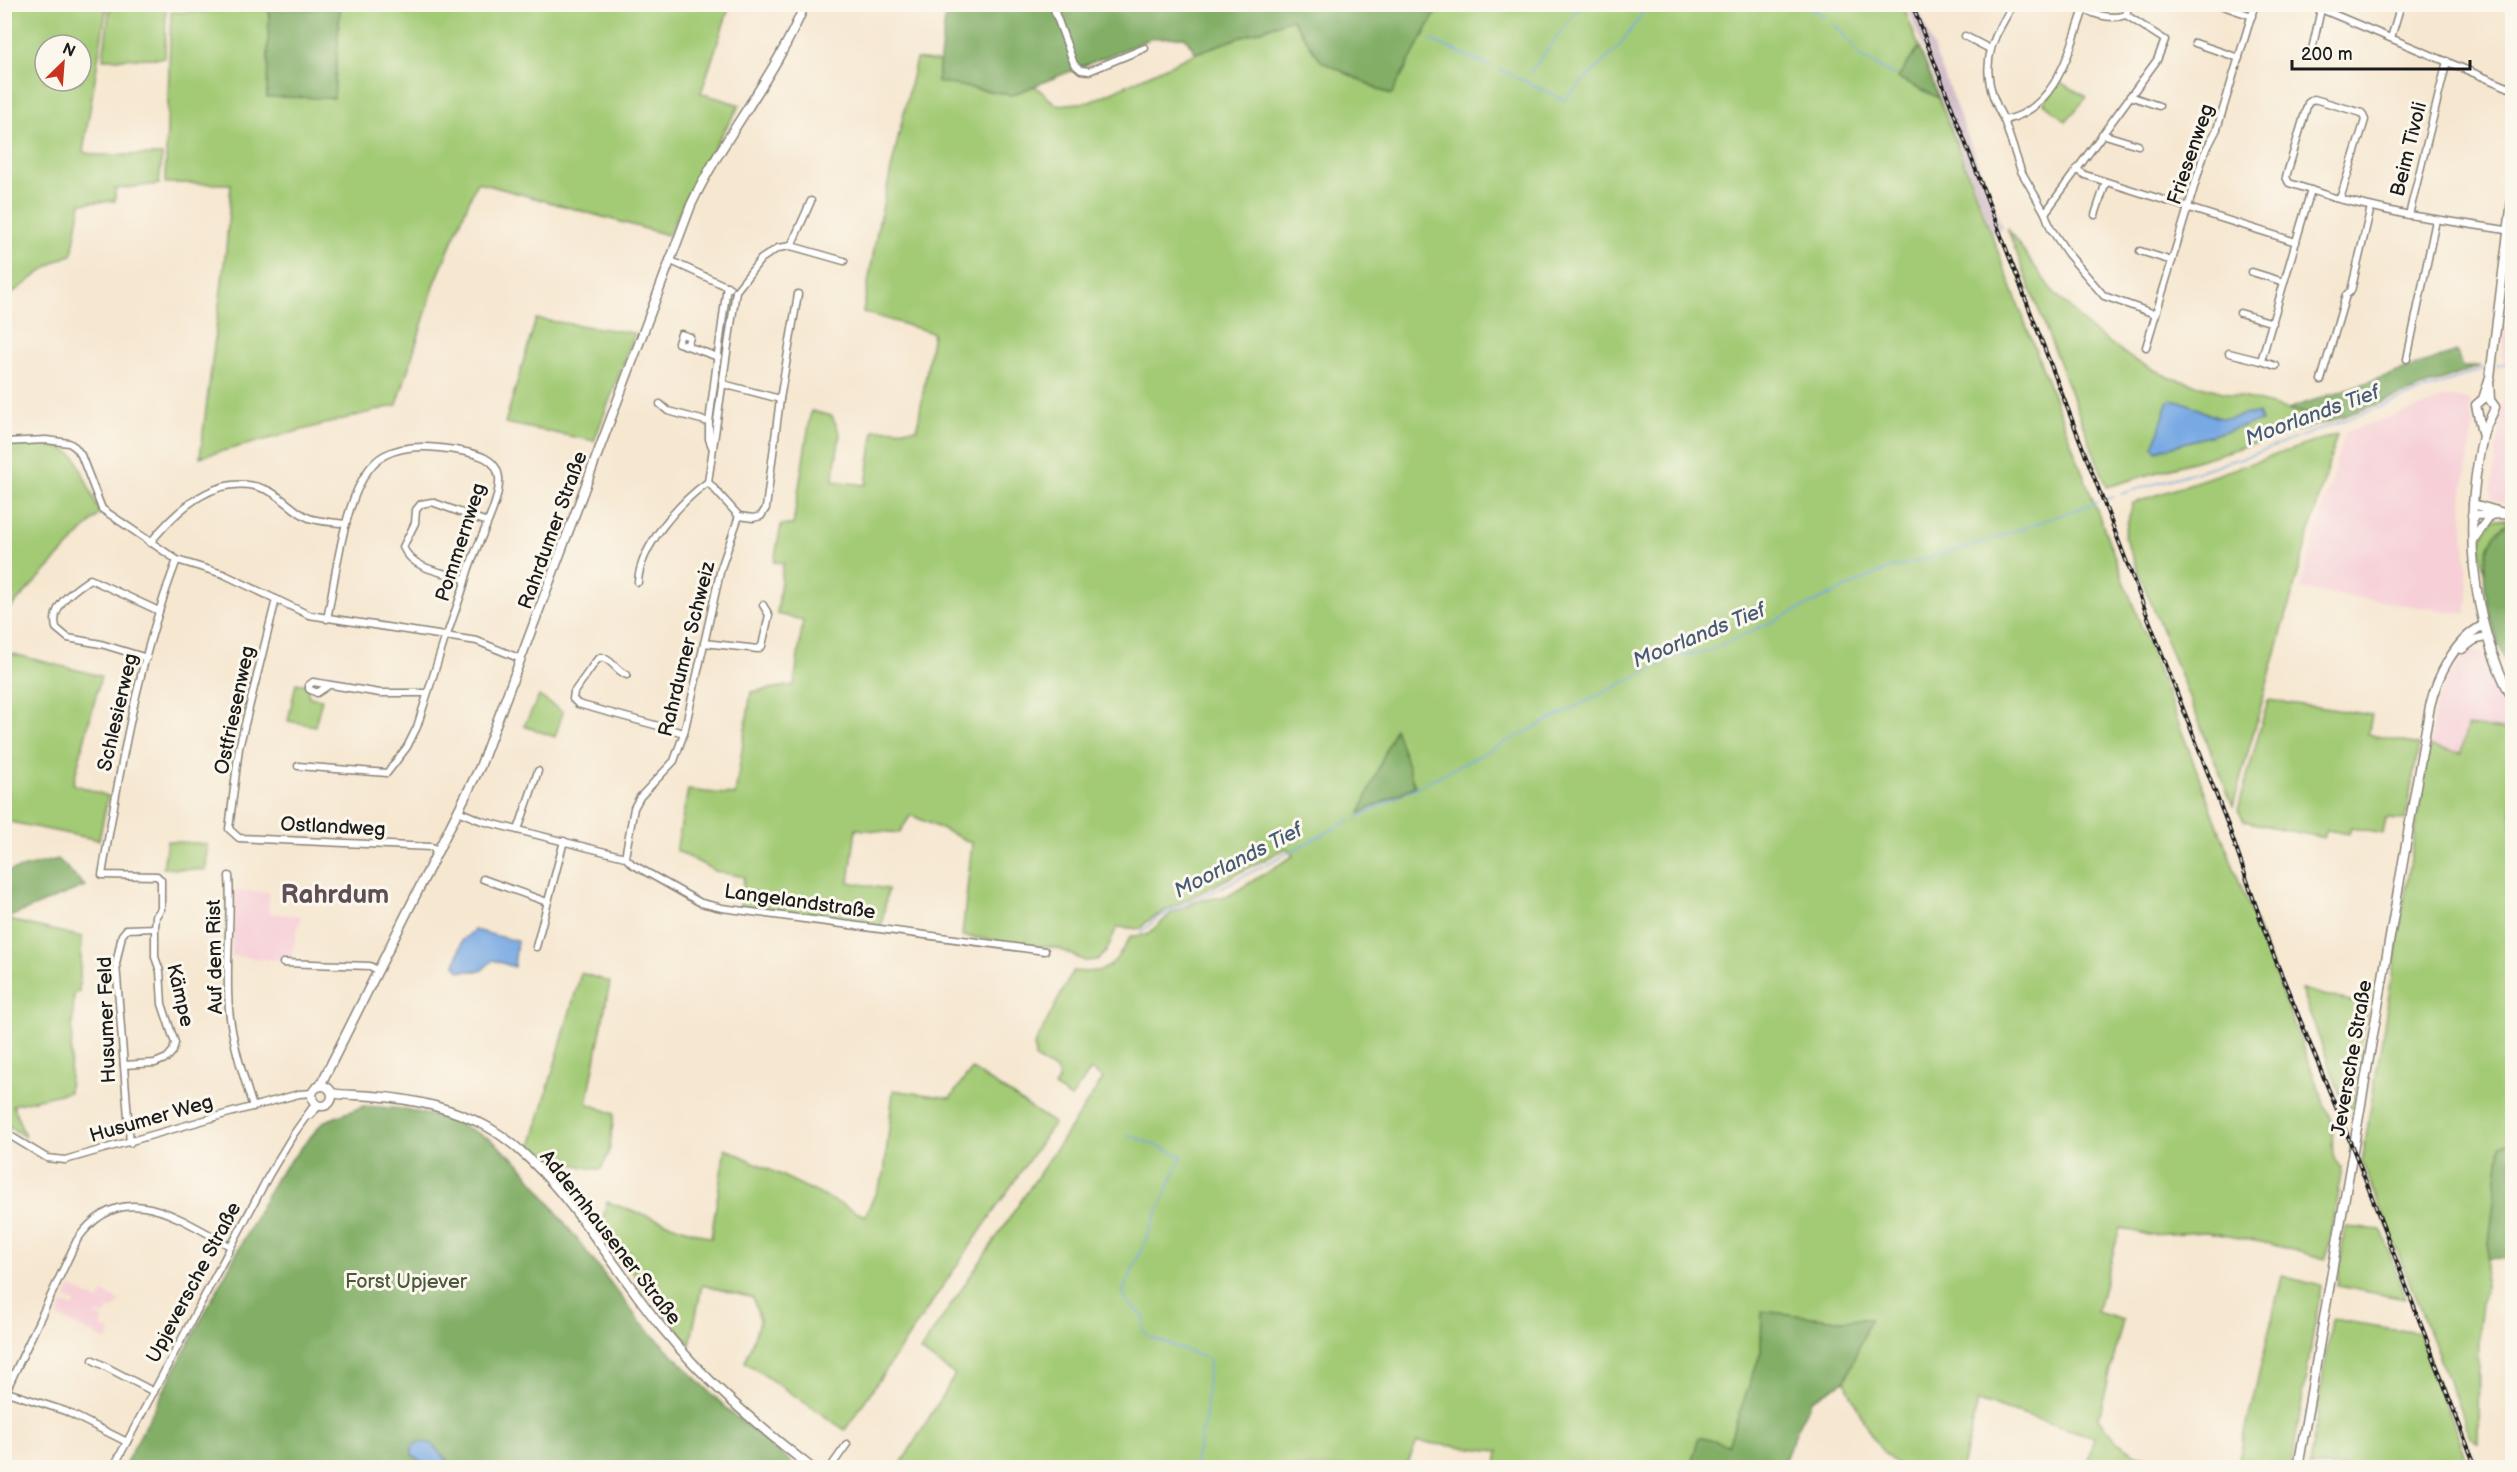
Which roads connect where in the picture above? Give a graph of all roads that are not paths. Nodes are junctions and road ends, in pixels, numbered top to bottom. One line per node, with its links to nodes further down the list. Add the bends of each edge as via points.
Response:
1 (805, 4): 43 (street, Rahrdumer Straße, via 789,41 700,186)
2 (1052, 4): 16 (street, via 1074,64 1081,70 1089,71)
3 (2015, 4): 17 (street)
4 (2074, 4): 10 (street)
5 (2129, 4): 11 (street)
6 (2255, 4): 12 (street, Friesenweg)
7 (2401, 4): 14 (street)
8 (2220, 5): 12 (street)
9 (2321, 7): 14 (street); 18 (street)
10 (2084, 9): 11 (street, via 2116,18); 24 (street, via 2067,58 2044,98 2032,110)
11 (2126, 15): 22 (street, via 2165,40 2157,60)
12 (2252, 16): 19 (street, Friesenweg)
13 (1965, 36): 17 (street)
14 (2391, 38): 20 (street)
15 (2195, 42): 19 (street)
16 (1145, 48)
17 (1990, 49): 24 (street, via 1986,68 1989,84)
18 (2312, 50)
19 (2239, 58): 34 (street, Friesenweg)
20 (2447, 61): 21 (street); 37 (street, Beim Tivoli)
21 (2512, 89)
22 (2130, 96): 23 (street); 25 (street)
23 (2160, 106)
24 (2004, 120): 35 (street, via 2021,171)
25 (2102, 134): 26 (street); 27 (street)
26 (2138, 145)
27 (2076, 170): 28 (street); 35 (street)
28 (2106, 182): 34 (street); 36 (street)
29 (2311, 190): 30 (street); 30 (street, via 2289,183 2286,177 2308,103 2314,99 2362,113 2365,120); 40 (street)
30 (2340, 199): 33 (street)
31 (811, 201): 41 (street)
32 (2512, 201): 39 (street)
33 (2371, 207): 37 (street); 61 (street, via 2351,291 2346,295)
34 (2188, 208): 40 (street); 45 (street, Friesenweg)
35 (2045, 213): 52 (street, via 2050,229 2104,296)
36 (2095, 215)
37 (2409, 215): 38 (street, Beim Tivoli)
38 (2436, 220): 39 (street, Beim Tivoli); 58 (street)
39 (2511, 231): 64 (street)
40 (2296, 242): 47 (street)
41 (791, 246): 44 (street); 49 (street, via 761,258)
42 (2140, 250): 45 (street)
43 (669, 260): 48 (street); 92 (street, Rahrdumer Straße)
44 (844, 261)
45 (2172, 261): 52 (street, Friesenweg)
46 (2252, 272): 47 (street)
47 (2284, 282): 53 (street)
48 (727, 286): 49 (street); 57 (street)
49 (736, 291): 62 (street)
50 (798, 294): 63 (street)
51 (2240, 313): 53 (street)
52 (2155, 314): 55 (street, Friesenweg)
53 (2272, 323): 59 (street)
54 (687, 346): 57 (street)
55 (2146, 347)
56 (2229, 353): 59 (street)
57 (718, 357): 67 (street)
58 (2407, 359)
59 (2261, 361): 60 (street)
60 (2276, 366)
61 (2321, 380)
62 (723, 384): 63 (street); 69 (street)
63 (780, 399): 73 (street, via 765,508 761,516)
64 (2486, 399): 66 (street, via 2476,405); 66 (street, via 2495,407)
65 (660, 404): 67 (street, via 668,411)
66 (2484, 416): 71 (street)
67 (709, 422): 69 (street)
68 (4, 442): 79 (street, via 46,440 75,447 102,509)
69 (712, 447): 70 (street)
70 (708, 482): 73 (street); 82 (street, via 674,510 638,571)
71 (2473, 504): 72 (street); 74 (street)
72 (2510, 514): 75 (street)
73 (739, 516): 90 (street, Rahrdumer Schweiz)
74 (2472, 516): 75 (street); 78 (street)
75 (2490, 516): 78 (street)
76 (487, 522): 77 (street, Pommernweg, via 499,478 493,464 479,455 438,447 404,448 383,455 352,496); 81 (street, Pommernweg); 81 (street, via 432,502 416,510 415,523 403,547 407,555 419,565)
77 (346, 524): 79 (street, via 309,518 269,490 233,484 208,492 187,505); 86 (street, Pommernweg)
78 (2473, 540): 87 (street)
79 (150, 543): 80 (street)
80 (177, 560): 83 (street, via 223,574); 85 (street, Schlesierweg)
81 (465, 579): 88 (street, Pommernweg)
82 (638, 582)
83 (276, 599): 86 (street); 102 (street, Ostfriesenweg, via 239,748)
84 (763, 606): 90 (street, via 769,615 758,649)
85 (159, 611): 91 (street, Schlesierweg); 91 (street, via 90,579 62,602 55,613 56,628 68,638)
86 (327, 619): 88 (street)
87 (2482, 626): 89 (street); 93 (street, Jeversche Straße, via 2471,631)
88 (446, 635): 92 (street, via 477,641); 96 (street, Pommernweg)
89 (2485, 637): 93 (street, Jeversche Straße, via 2474,640); 97 (street)
90 (704, 643): 98 (street, Rahrdumer Schweiz)
91 (147, 658): 110 (street, Schlesierweg, via 125,741 102,874 160,877 161,909)
92 (521, 659): 101 (street, Rahrdumer Straße, via 480,767)
93 (2450, 659): 131 (street, Jeversche Straße, via 2436,683 2430,705)
94 (627, 675): 98 (street, via 602,657 585,676 573,699 578,704)
95 (329, 685): 96 (street, via 380,693)
96 (427, 693): 99 (street, Pommernweg, via 412,737 387,772)
97 (2512, 698)
98 (684, 733): 106 (street, Rahrdumer Schweiz, via 674,761 634,808)
99 (298, 766)
100 (538, 771): 103 (street)
101 (458, 811): 103 (street, Langelandstraße); 105 (street, Rahrdumer Straße)
102 (229, 829): 105 (street, Ostlandweg, via 239,838)
103 (518, 830): 104 (street, Langelandstraße)
104 (564, 842): 106 (street, Langelandstraße); 109 (street)
105 (438, 850): 114 (street, Rahrdumer Straße)
106 (625, 857): 112 (street, Langelandstraße, via 700,903 722,908)
107 (229, 876): 119 (street, Auf dem Rist, via 229,1011)
108 (483, 879): 109 (street)
109 (547, 902): 111 (street)
110 (155, 928): 115 (street, Husumer Feld, via 127,929 122,934 116,963); 115 (street, Kämpe, via 162,1004 175,1043 167,1058 155,1063)
111 (536, 946)
112 (1045, 951)
113 (283, 963): 114 (street, via 370,966)
114 (377, 970): 116 (street, Rahrdumer Straße, via 330,1067)
115 (124, 1065): 121 (street, Husumer Feld)
116 (328, 1091): 117 (street); 118 (street, Addernhausener Straße, via 328,1105); 129 (street, Addernhausener Straße, via 436,1106 486,1126 519,1149 543,1173 627,1285 689,1358 751,1418)
117 (313, 1093): 118 (street); 119 (street, Husumer Weg)
118 (317, 1105): 122 (street, Upjeversche Straße, via 283,1150)
119 (253, 1107): 121 (street, Husumer Weg)
120 (4, 1132): 121 (street, Husumer Weg, via 56,1160)
121 (130, 1143)
122 (230, 1246): 124 (street, via 147,1206 124,1206 103,1213 87,1225 77,1240); 125 (street, Upjeversche Straße)
123 (93, 1360): 125 (street)
124 (5, 1391): 126 (street, via 65,1411)
125 (154, 1392): 126 (street, Upjeversche Straße)
126 (127, 1442): 128 (street, Upjeversche Straße)
127 (847, 1444): 130 (street)
128 (113, 1467)
129 (812, 1467)
130 (830, 1467)
131 (2298, 1467)

